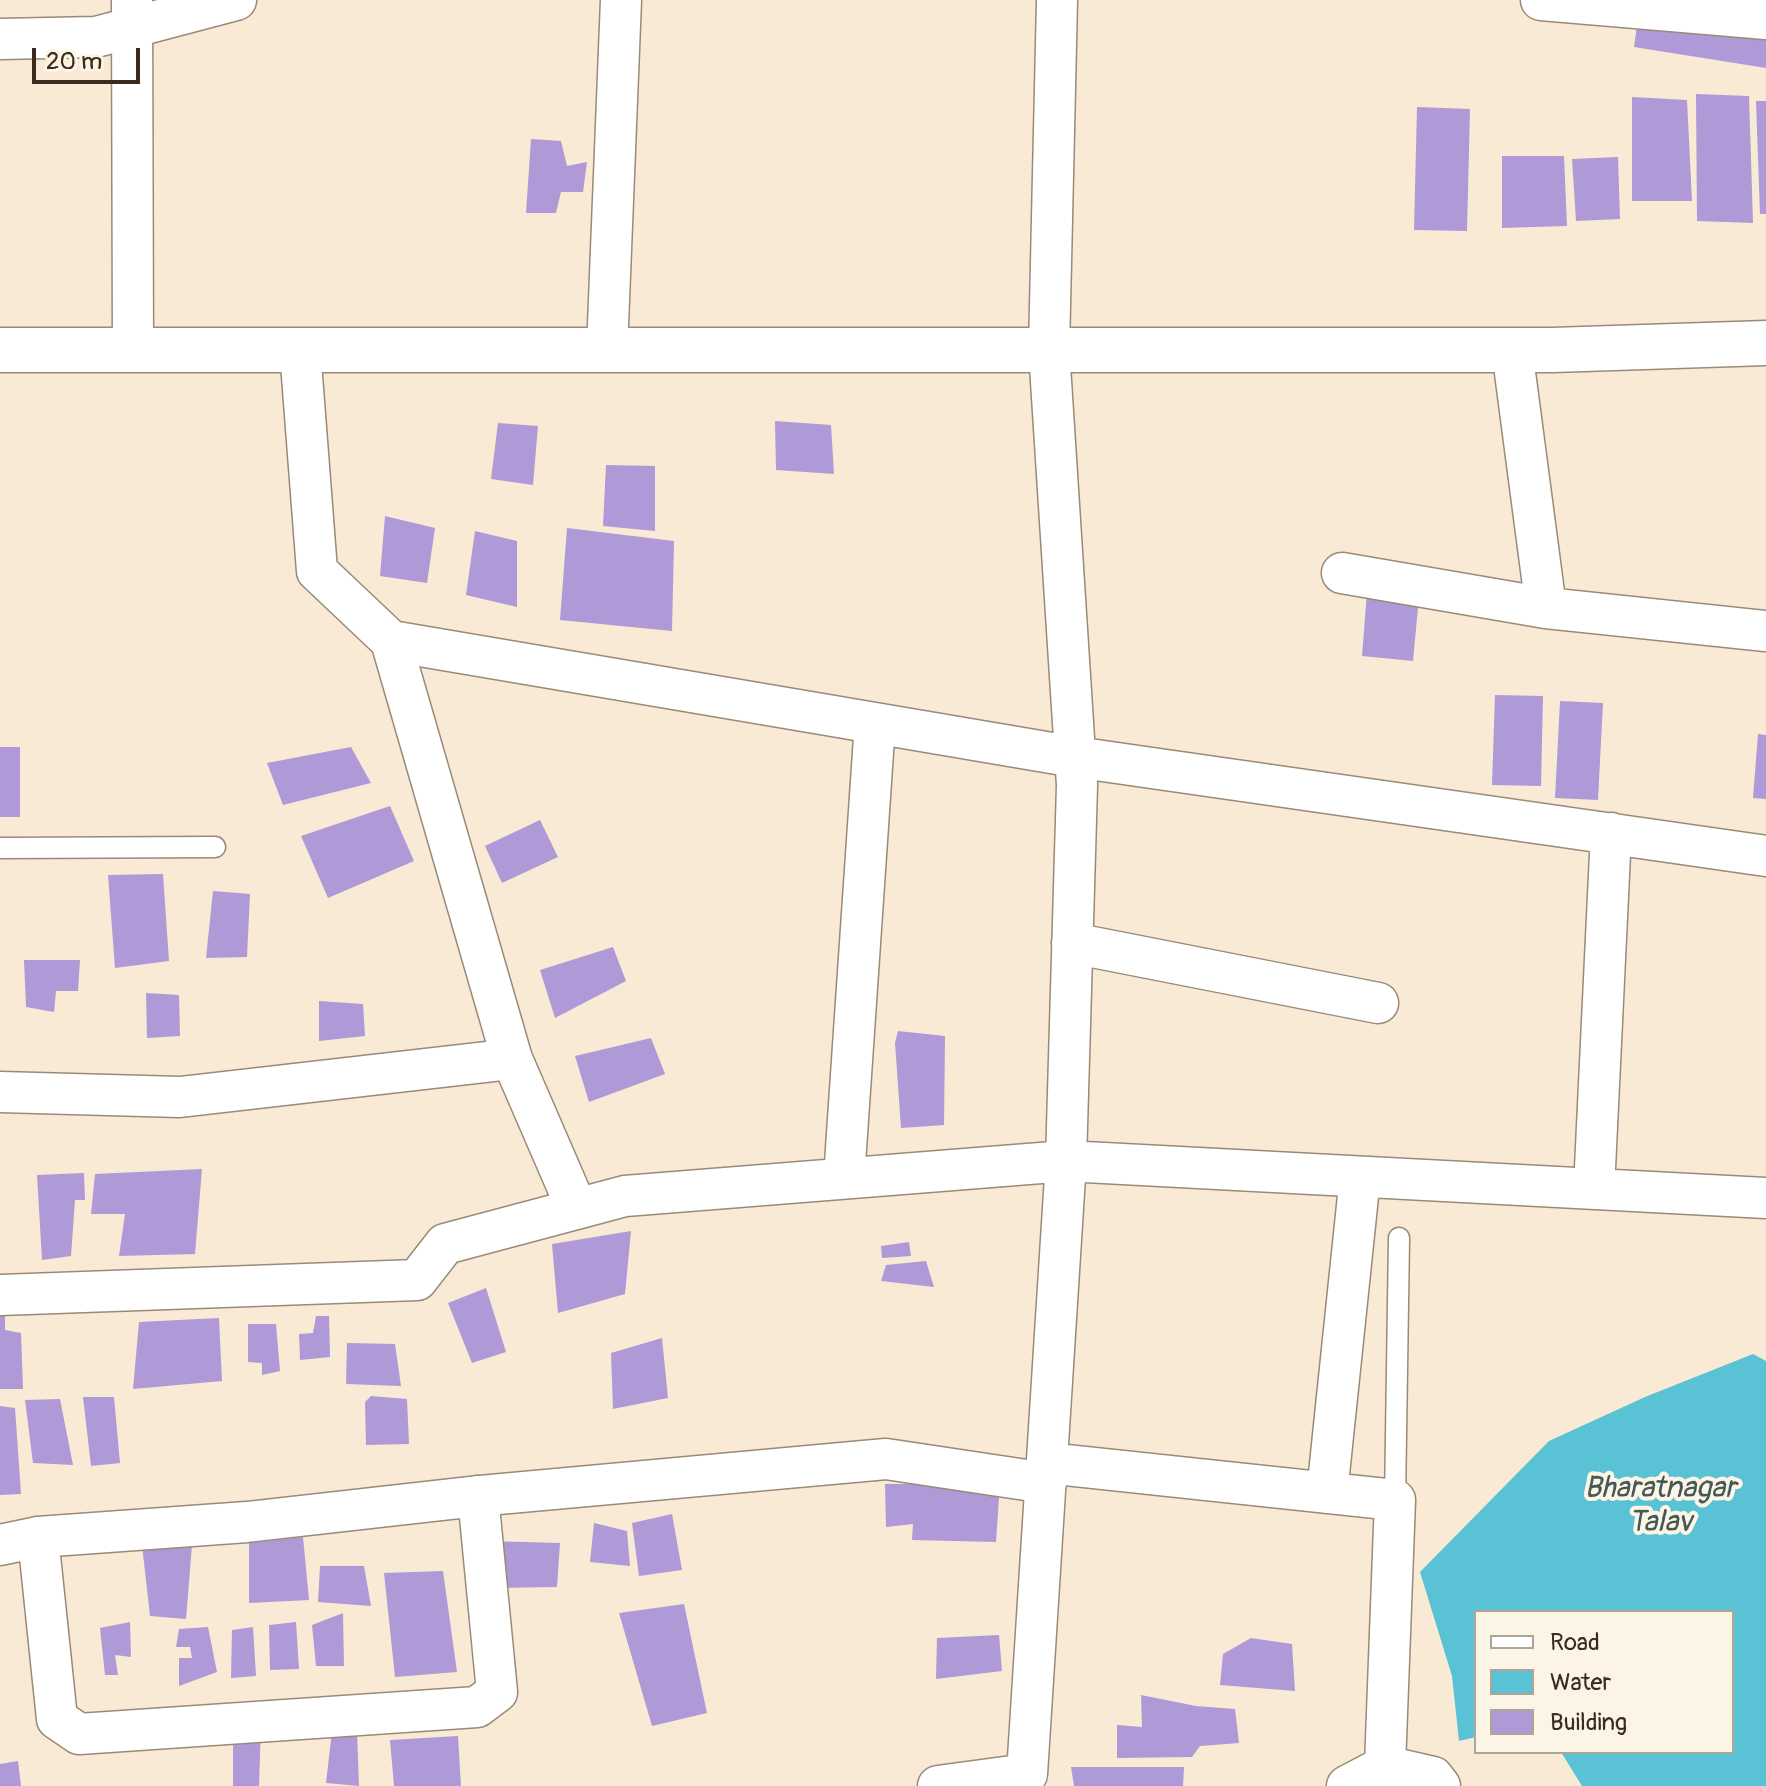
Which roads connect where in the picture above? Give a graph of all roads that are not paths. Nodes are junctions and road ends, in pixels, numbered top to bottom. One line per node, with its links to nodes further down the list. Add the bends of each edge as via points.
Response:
1 (236, 0): 5 (street)
2 (621, 0): 12 (street)
3 (1057, 0): 13 (street)
4 (1541, 0): 6 (street)
5 (132, 14): 7 (street, via 96,37); 10 (street)
6 (1766, 19)
7 (0, 39)
8 (1766, 343): 14 (street)
9 (0, 350): 10 (street)
10 (133, 350): 11 (street)
11 (300, 350): 12 (street); 18 (street, via 317,571)
12 (607, 350): 13 (street)
13 (1049, 350): 14 (street); 20 (street)
14 (1512, 350): 16 (street)
15 (1342, 573): 16 (street)
16 (1546, 608): 17 (street)
17 (1766, 631)
18 (391, 641): 19 (street); 27 (street)
19 (875, 723): 20 (street); 31 (street)
20 (1075, 757): 21 (street); 25 (street)
21 (1611, 833): 24 (street); 32 (street)
22 (215, 847): 23 (lane)
23 (0, 848)
24 (1766, 856)
25 (1072, 943): 26 (street); 29 (street)
26 (1378, 1003)
27 (512, 1059): 28 (street, via 180,1097); 34 (street)
28 (0, 1092)
29 (1066, 1161): 30 (street); 31 (street); 37 (street)
30 (1360, 1177): 32 (street); 38 (street)
31 (844, 1178): 34 (street, via 625,1196)
32 (1594, 1189): 33 (street)
33 (1766, 1198)
34 (577, 1209): 36 (street, via 445,1244 417,1280)
35 (1399, 1238): 40 (lane)
36 (0, 1295)
37 (1046, 1473): 38 (street); 39 (street, via 886,1459); 43 (street, via 1027,1774)
38 (1327, 1493): 40 (street)
39 (478, 1496): 41 (street); 41 (street, via 497,1692 477,1707 79,1734 57,1719)
40 (1395, 1500): 42 (street)
41 (19, 1541)
42 (1385, 1766): 44 (street); 45 (street, via 1433,1777)
43 (938, 1786)
44 (1347, 1786)
45 (1440, 1786)

